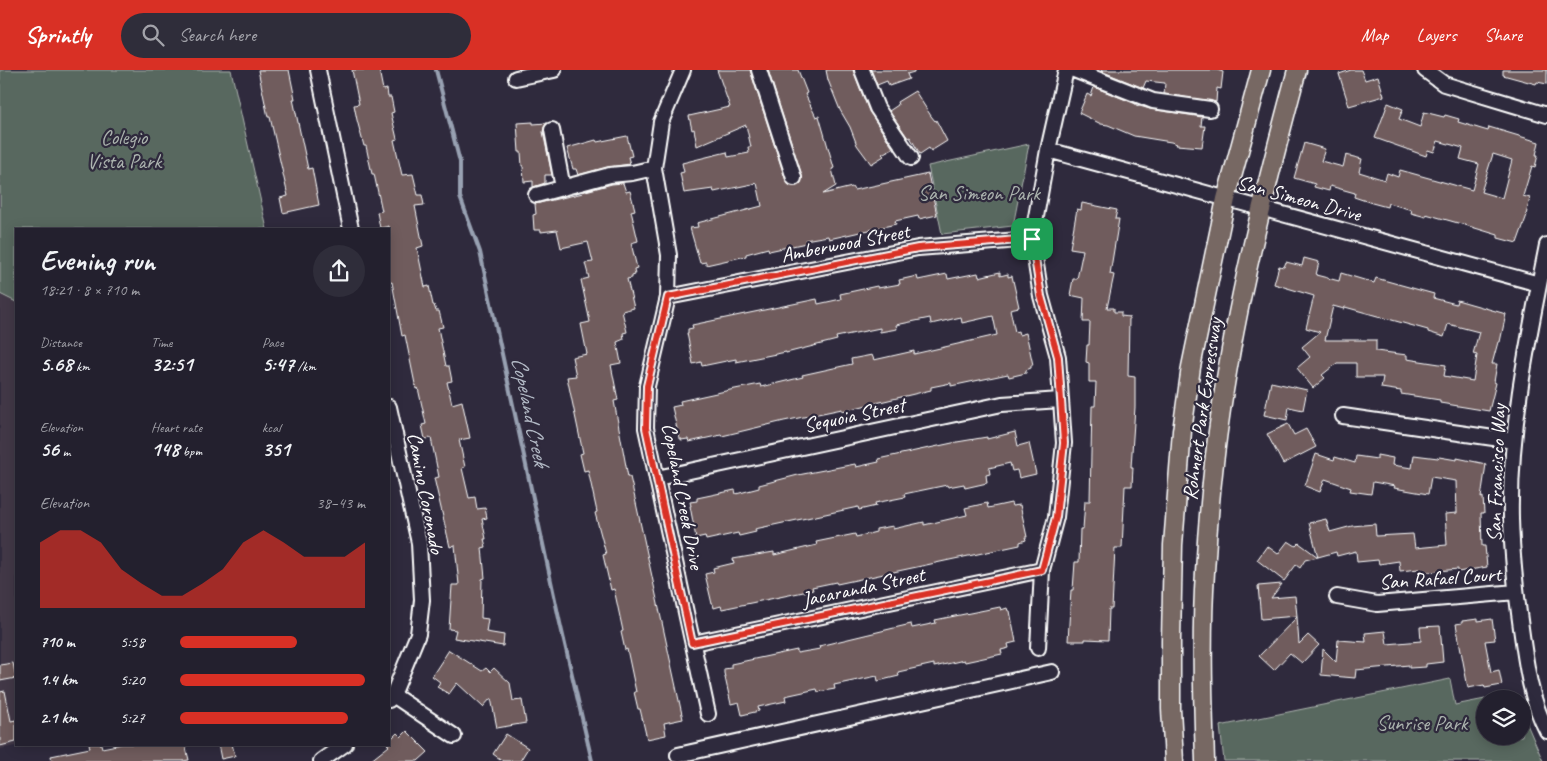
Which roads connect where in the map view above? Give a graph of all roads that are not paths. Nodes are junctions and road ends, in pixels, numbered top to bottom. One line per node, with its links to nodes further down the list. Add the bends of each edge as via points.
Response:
1 (318, 70): 23 (street)
2 (683, 70): 17 (street, Copeland Creek Drive, via 661,122)
3 (759, 70): 18 (street)
4 (862, 70): 16 (street, via 876,108)
5 (1066, 70): 15 (street)
6 (1074, 70): 12 (street, via 1153,100)
7 (1261, 70): 21 (main road, Rohnert Park Expressway)
8 (1297, 70): 22 (main road, Rohnert Park Expressway)
9 (1425, 70): 13 (street, via 1444,84)
10 (548, 71): 11 (street)
11 (516, 78)
12 (1210, 109)
13 (1547, 115)
14 (552, 130): 19 (street)
15 (1048, 150): 21 (street, San Simeon Drive); 24 (street)
16 (910, 158)
17 (654, 168): 19 (street, via 610,175); 27 (street, Copeland Creek Drive, via 669,255)
18 (794, 178)
19 (563, 188): 20 (street)
20 (536, 195)
21 (1226, 199): 22 (street, San Simeon Drive); 46 (main road, Rohnert Park Expressway, via 1191,367 1182,430 1173,545 1171,709)
22 (1260, 208): 26 (street, San Simeon Drive); 47 (main road, Rohnert Park Expressway, via 1233,339 1212,490 1204,573)
23 (351, 228)
24 (1032, 239): 27 (street, Amberwood Street, via 918,248); 28 (street, via 1041,296 1058,357)
25 (1547, 245): 26 (street, San Francisco Way)
26 (1539, 284): 31 (street, San Francisco Way, via 1522,369)
27 (668, 297): 32 (street, Copeland Creek Drive, via 647,386 646,428)
28 (1060, 400): 32 (street, Sequoia Street, via 1002,404); 33 (street, via 1064,443 1057,507)
29 (390, 412): 39 (street, Camino Coronado, via 419,543 422,600 418,634)
30 (1343, 416): 31 (street)
31 (1514, 441): 34 (street, San Francisco Way, via 1511,519)
32 (657, 478): 36 (street, Copeland Creek Drive)
33 (1042, 570): 36 (street, Jacaranda Street); 37 (street)
34 (1516, 592): 35 (street, San Rafael Court, via 1377,604); 41 (street, San Francisco Way, via 1529,684)
35 (1337, 597)
36 (692, 643): 40 (street, Copeland Creek Drive)
37 (1038, 648)
38 (1052, 672): 44 (street)
39 (391, 698): 42 (street)
40 (708, 714)
41 (1547, 731)
42 (454, 736)
43 (342, 746): 45 (street)
44 (678, 756)
45 (321, 761)
46 (1174, 761)
47 (1205, 761)

